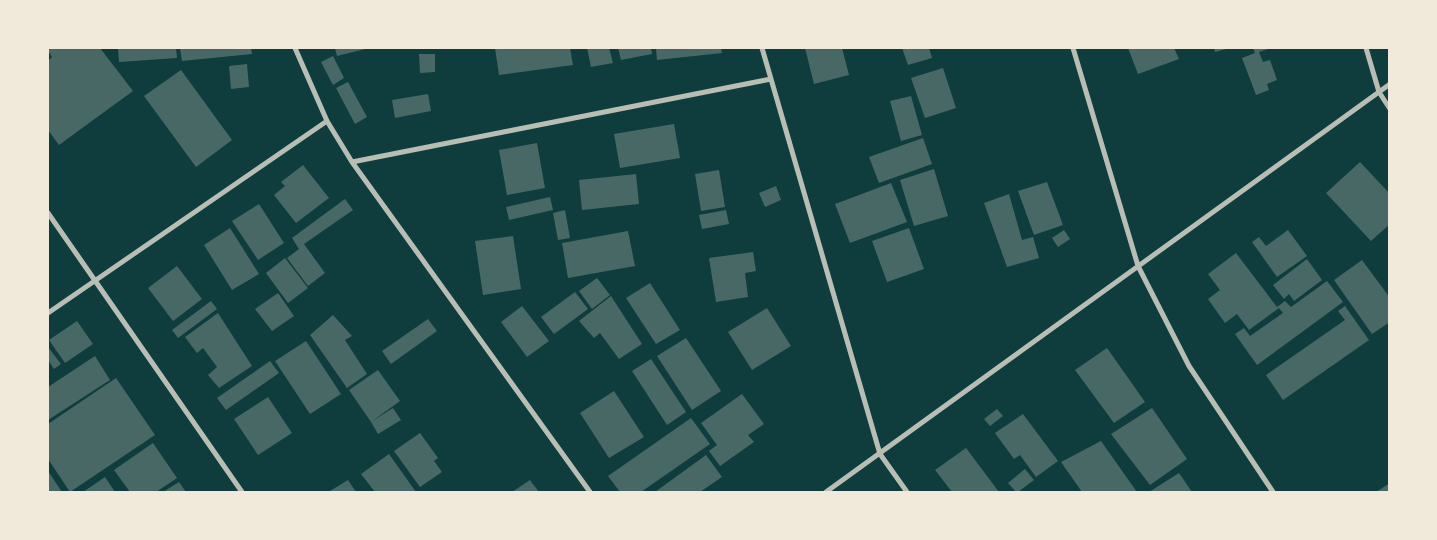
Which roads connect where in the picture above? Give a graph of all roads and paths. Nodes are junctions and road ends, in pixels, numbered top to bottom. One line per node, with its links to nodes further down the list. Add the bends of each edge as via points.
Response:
1 (295, 48): 9 (street)
2 (762, 48): 5 (street)
3 (1073, 48): 12 (street)
4 (1366, 48): 7 (street)
5 (771, 79): 10 (street); 15 (street)
6 (1390, 84): 7 (street)
7 (1378, 92): 8 (street); 12 (street)
8 (1390, 109)
9 (327, 121): 10 (street); 13 (street)
10 (352, 162): 17 (street)
11 (48, 213): 13 (street)
12 (1138, 266): 15 (street); 20 (street, via 1189,366)
13 (95, 281): 14 (street); 16 (street)
14 (48, 313)
15 (880, 454): 18 (street); 19 (street)
16 (242, 492)
17 (590, 492)
18 (826, 492)
19 (907, 492)
20 (1273, 492)

